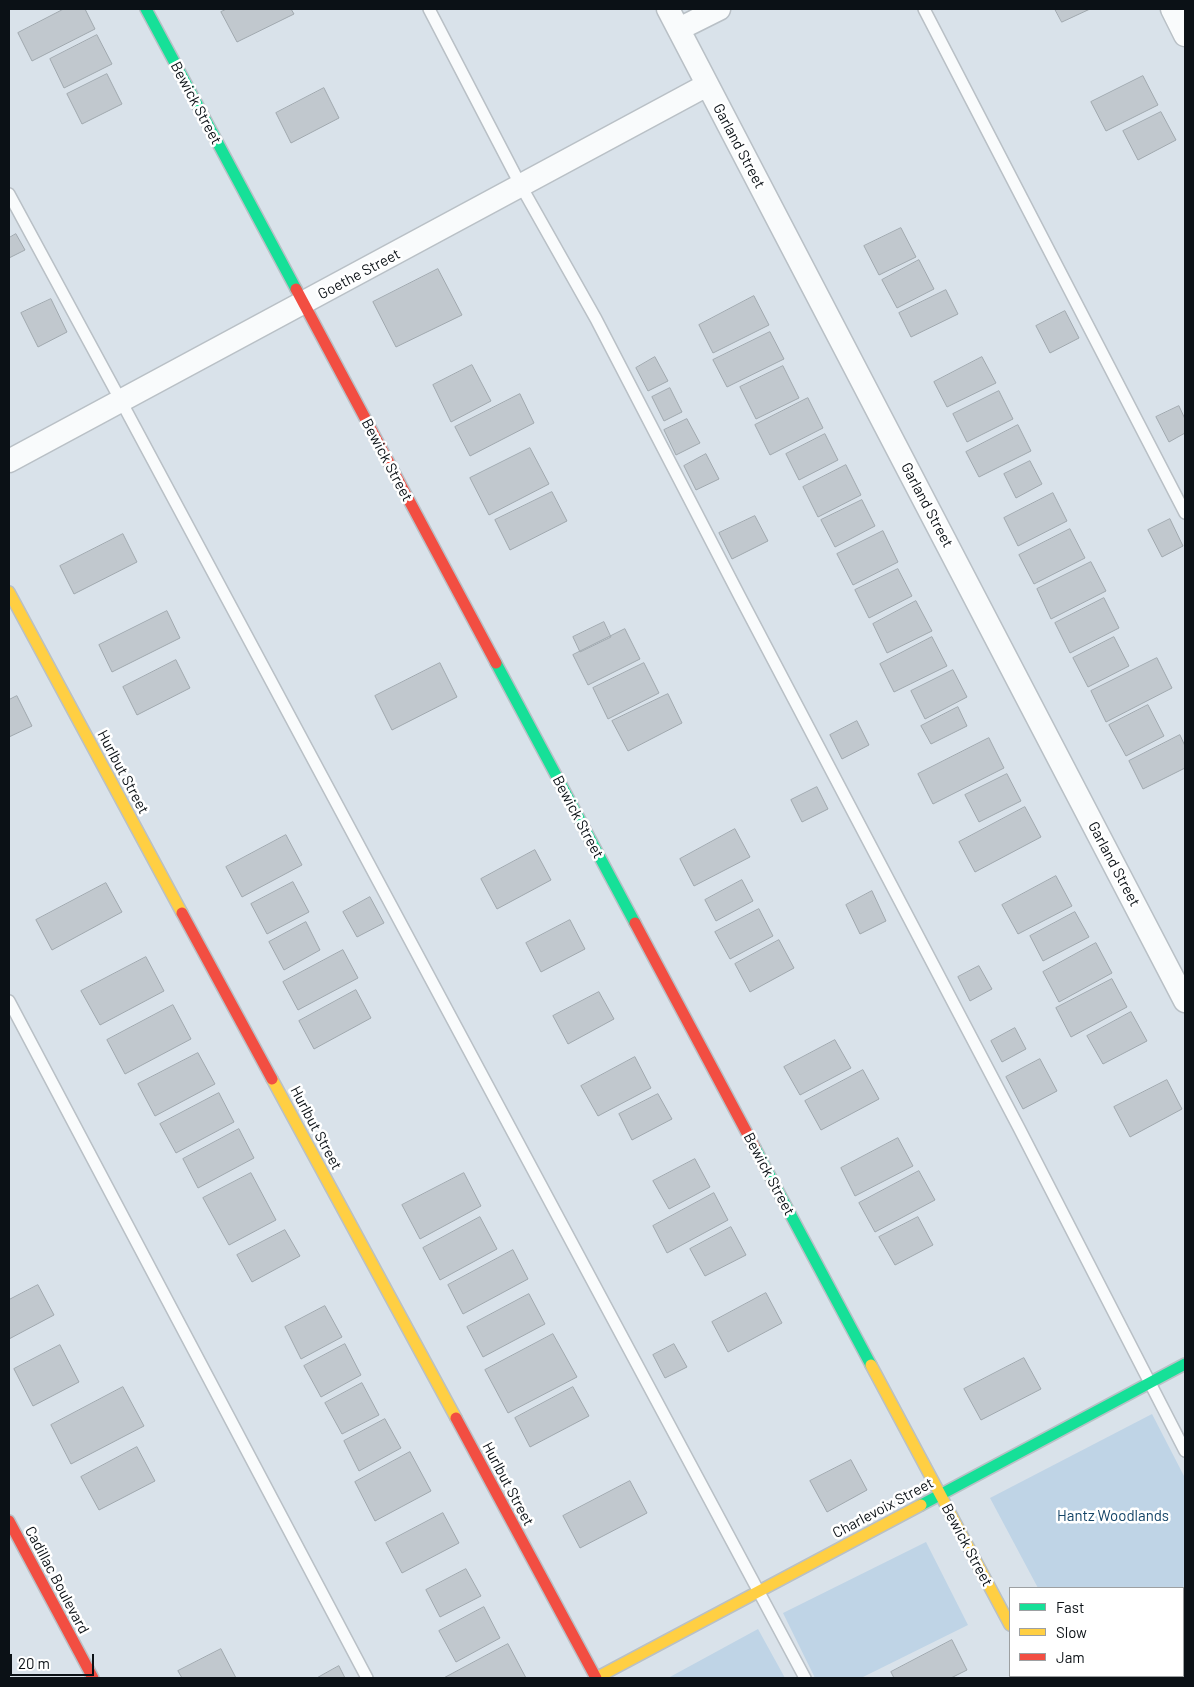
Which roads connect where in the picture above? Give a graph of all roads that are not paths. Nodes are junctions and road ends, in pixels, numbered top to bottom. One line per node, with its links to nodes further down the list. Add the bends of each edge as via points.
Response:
1 (146, 9): 12 (street, Bewick Street)
2 (429, 9): 10 (lane)
3 (668, 9): 7 (street, Garland Street)
4 (719, 9): 7 (street)
5 (924, 9): 15 (lane)
6 (1172, 9): 8 (street)
7 (679, 29): 9 (street, Garland Street)
8 (1185, 35)
9 (708, 85): 10 (street, Goethe Street); 17 (street, Garland Street)
10 (521, 186): 12 (street, Goethe Street); 20 (lane, via 596,319)
11 (9, 194): 13 (lane)
12 (303, 304): 13 (street, Goethe Street); 22 (street, Bewick Street)
13 (121, 401): 14 (street, Goethe Street); 24 (lane)
14 (9, 461)
15 (1185, 514)
16 (9, 592): 28 (street, Hurlbut Street)
17 (1185, 1000)
18 (9, 1001): 27 (lane)
19 (1185, 1364): 20 (street, Charlevoix Street)
20 (1149, 1383): 21 (lane); 22 (street, Charlevoix Street)
21 (1185, 1450)
22 (940, 1494): 24 (street, Charlevoix Street); 25 (street, Bewick Street)
23 (9, 1521): 26 (street, Cadillac Boulevard)
24 (758, 1591): 28 (street, Charlevoix Street); 29 (lane)
25 (1009, 1624)
26 (92, 1678)
27 (368, 1678)
28 (596, 1678)
29 (805, 1678)

